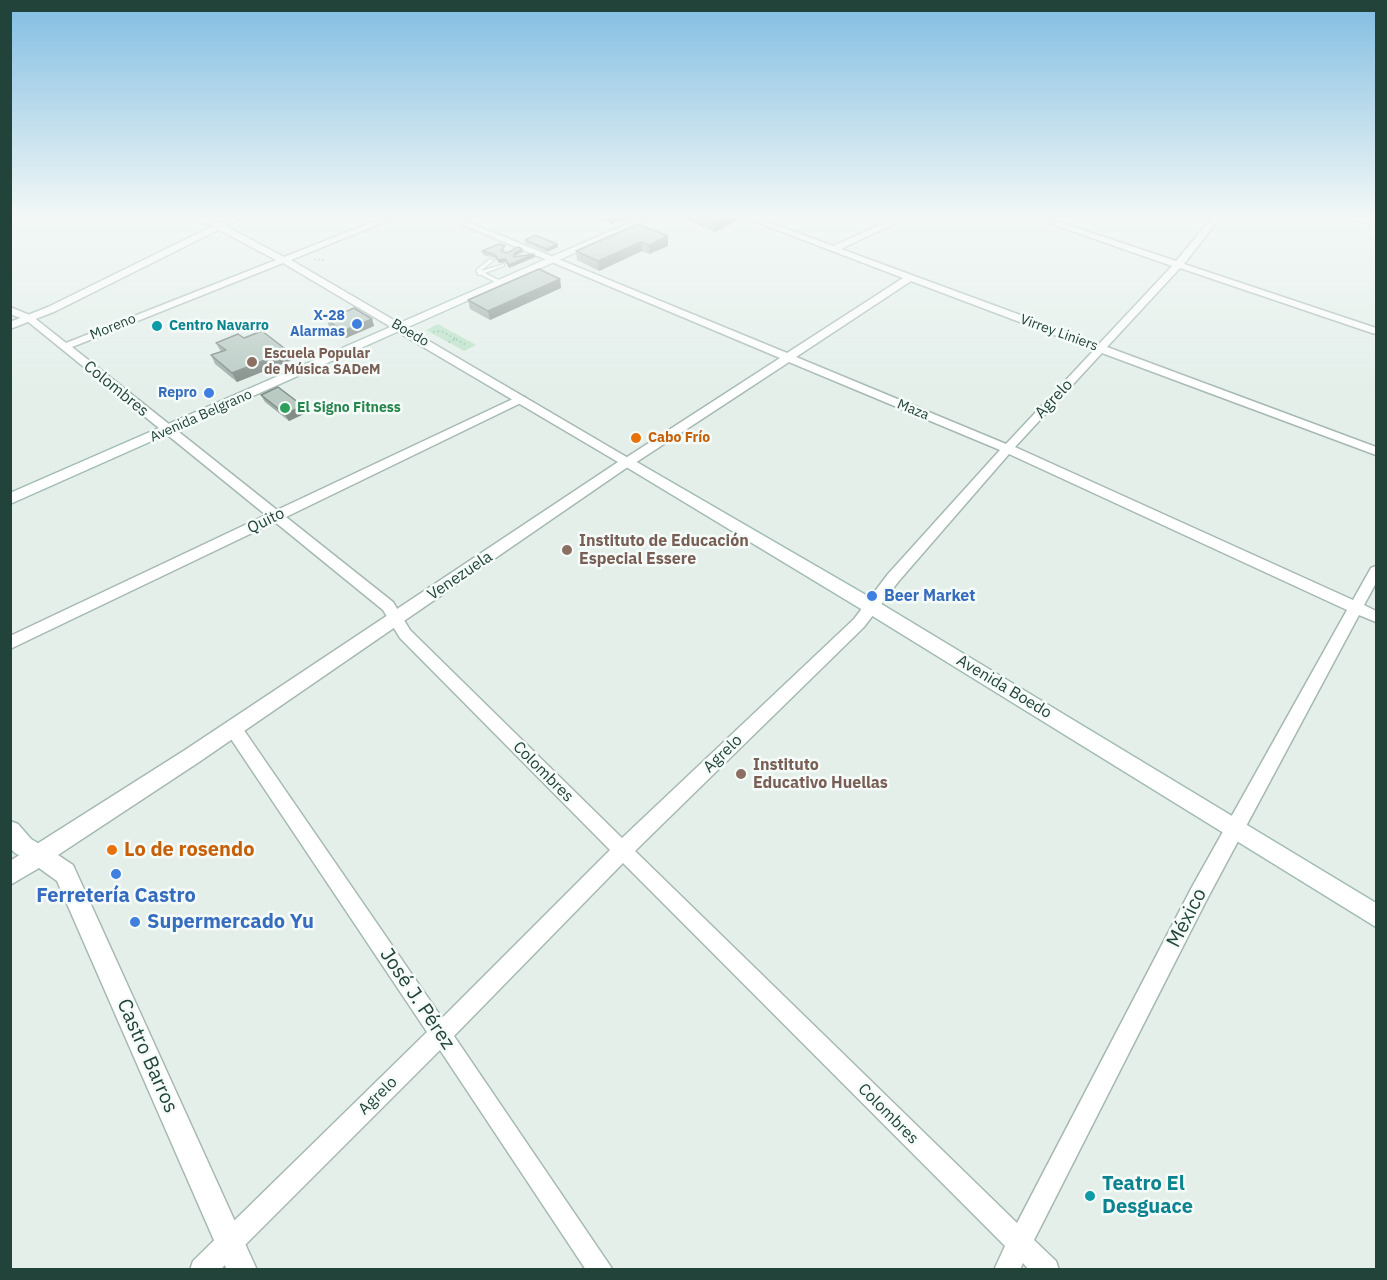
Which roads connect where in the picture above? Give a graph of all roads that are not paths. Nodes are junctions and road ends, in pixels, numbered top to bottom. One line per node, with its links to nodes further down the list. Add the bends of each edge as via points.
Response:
1 (119, 275): 13 (street)
2 (243, 275): 17 (street, Moreno)
3 (309, 275): 15 (street, Boedo)
4 (481, 275): 11 (lane)
5 (519, 275): 11 (street, Avenida Belgrano)
6 (587, 275): 19 (street, Maza)
7 (901, 275): 10 (street, Virrey Liniers)
8 (1169, 275): 18 (street, Agrelo)
9 (1207, 275): 16 (street)
10 (910, 278): 18 (street, Virrey Liniers); 19 (street, Venezuela)
11 (501, 283): 15 (street, Avenida Belgrano)
12 (10, 310): 13 (street, Colombres)
13 (29, 318): 14 (street); 17 (street, Colombres)
14 (10, 326)
15 (400, 328): 20 (street, Boedo); 21 (street, Avenida Belgrano)
16 (1377, 331)
17 (64, 347): 21 (street, Colombres)
18 (1101, 348): 22 (street, Agrelo); 23 (street, Virrey Liniers)
19 (787, 358): 22 (street, Maza); 24 (street, Venezuela)
20 (521, 399): 24 (street, Boedo); 26 (street, Quito)
21 (167, 431): 25 (street, Avenida Belgrano); 26 (street, Colombres)
22 (1008, 449): 28 (street, Agrelo); 29 (street, Maza)
23 (1377, 451)
24 (628, 462): 28 (street, Avenida Boedo); 31 (street, Venezuela)
25 (10, 499)
26 (274, 517): 31 (street, Colombres, via 388,606); 32 (street, Quito)
27 (1377, 571): 29 (street, México)
28 (872, 607): 34 (street, Avenida Boedo); 36 (street, Agrelo)
29 (1356, 607): 30 (street, Maza); 34 (street, México)
30 (1377, 616)
31 (394, 620): 33 (street, Venezuela); 36 (street, Colombres)
32 (10, 643)
33 (233, 728): 37 (street, Venezuela); 40 (street, José J. Pérez)
34 (1235, 828): 39 (street, Avenida Boedo); 42 (street, México)
35 (10, 831): 37 (street, Castro Barros)
36 (621, 852): 40 (street, Agrelo); 42 (street, Colombres)
37 (38, 855): 38 (street, Venezuela); 41 (street, Castro Barros, via 65,873)
38 (10, 874)
39 (1377, 916)
40 (441, 1034): 41 (street, Agrelo); 45 (street, José J. Pérez)
41 (230, 1242): 43 (street, Agrelo); 44 (street, Castro Barros)
42 (1020, 1243): 46 (street, México); 47 (street, Colombres)
43 (202, 1269)
44 (242, 1269)
45 (601, 1269)
46 (1006, 1269)
47 (1047, 1269)

